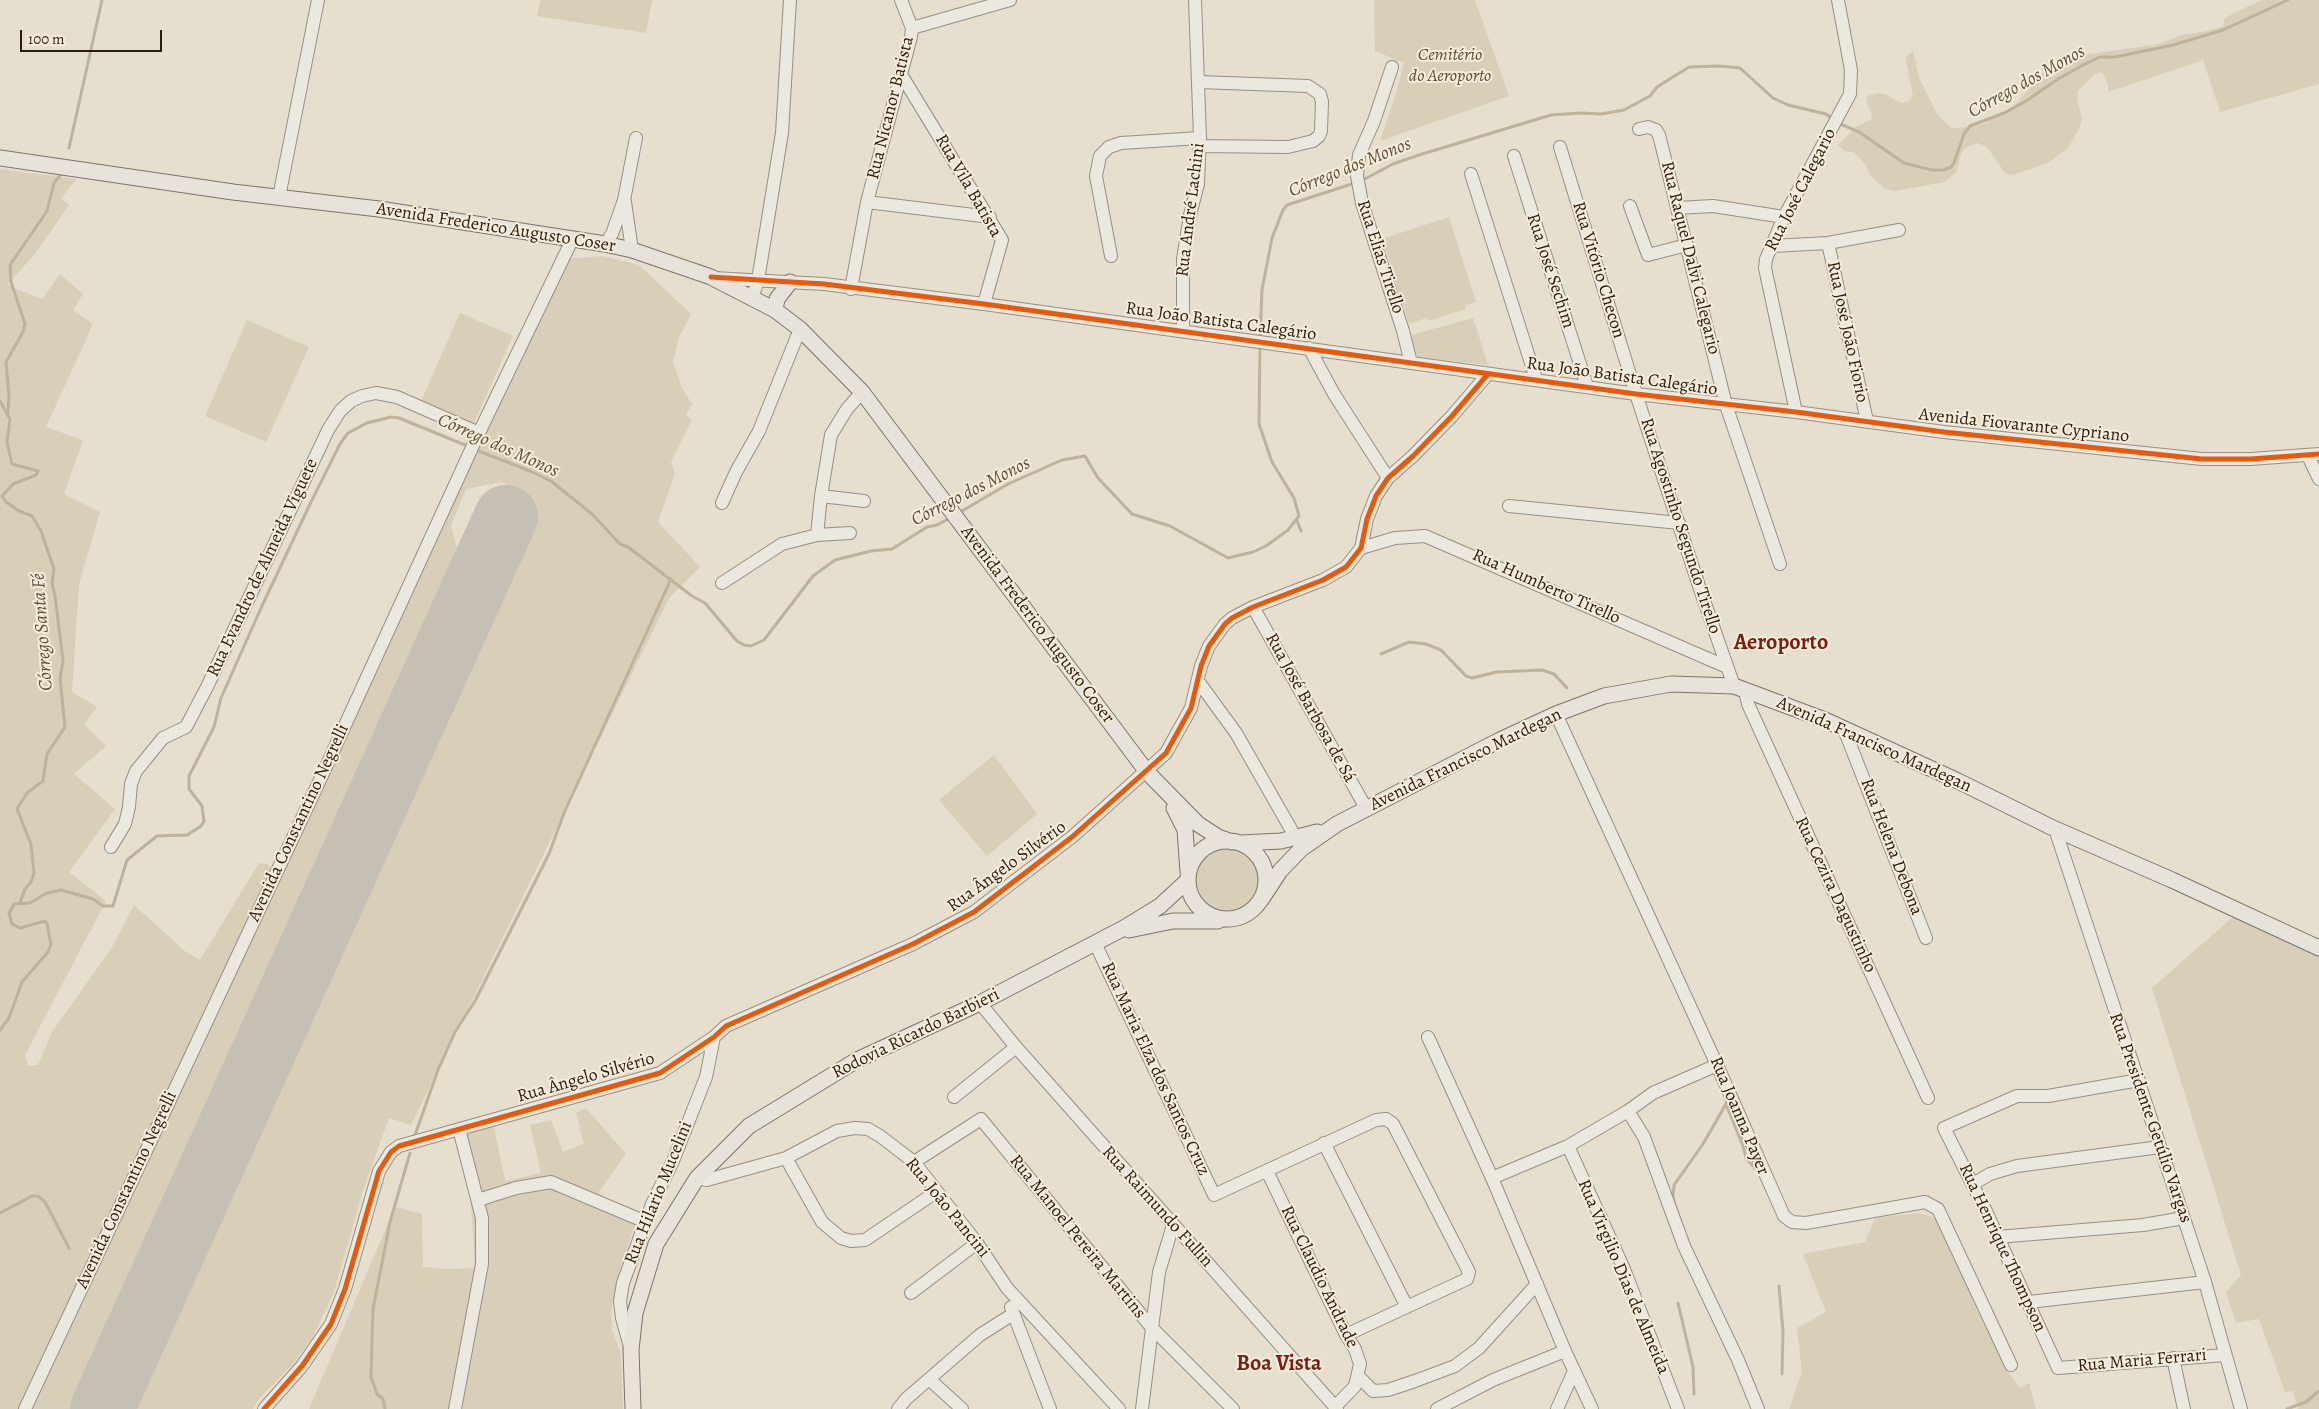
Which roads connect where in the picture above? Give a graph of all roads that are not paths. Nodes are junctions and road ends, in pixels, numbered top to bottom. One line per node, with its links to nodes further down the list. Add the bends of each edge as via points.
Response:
1 (318, 0): 18 (street)
2 (790, 0): 34 (street, via 782,133)
3 (901, 0): 7 (street)
4 (1010, 0): 7 (street, Rua Nicanor Batista)
5 (1195, 0): 10 (street, Rua André Lachini)
6 (1838, 0): 24 (street, Rua José Calegario, via 1851,70 1850,94)
7 (912, 28): 9 (street, Rua Nicanor Batista)
8 (1392, 67): 43 (street, Rua Elias Tirello, via 1359,155 1357,176)
9 (902, 76): 20 (street, Rua Nicanor Batista); 23 (street, Rua Vila Batista)
10 (1199, 82): 13 (street, Rua André Lachini); 13 (street, via 1308,86 1320,94 1322,102 1319,136 1307,143 1288,147)
11 (1639, 129): 22 (street, Rua Raquel Dalvi Calegario, via 1648,126 1659,135)
12 (636, 138): 19 (street)
13 (1200, 142): 32 (street, via 1121,143 1100,156 1096,176); 41 (street, Rua André Lachini, via 1198,184 1183,259)
14 (1560, 147): 48 (street, Rua Vitório Checon)
15 (1514, 156): 46 (street, Rua José Sechim)
16 (0, 158): 18 (main road, Avenida Frederico Augusto Coser)
17 (1472, 174): 45 (street)
18 (278, 197): 26 (main road, Avenida Frederico Augusto Coser)
19 (624, 200): 28 (street); 31 (street)
20 (867, 202): 23 (street); 36 (street, Rua Nicanor Batista)
21 (1630, 206): 29 (street, via 1648,255)
22 (1678, 208): 24 (street, via 1713,206); 29 (street, Rua Raquel Dalvi Calegario)
23 (990, 217): 38 (street, Rua Vila Batista, via 1002,240)
24 (1784, 217): 30 (street, Rua José Calegario)
25 (1899, 230): 27 (street)
26 (573, 238): 28 (main road, Avenida Frederico Augusto Coser); 52 (street, Avenida Constantino Negrelli)
27 (1828, 243): 30 (street); 51 (street, Rua José João Fiorio)
28 (605, 244): 31 (main road, Avenida Frederico Augusto Coser)
29 (1687, 244): 49 (street, Rua Raquel Dalvi Calegario)
30 (1772, 246): 50 (street, Rua José Calegario, via 1765,268 1766,280)
31 (632, 250): 33 (main road, Avenida Frederico Augusto Coser)
32 (1111, 256)
33 (711, 277): 34 (street, Rua João Batista Calegário); 37 (main road, Avenida Frederico Augusto Coser)
34 (758, 280): 35 (street, Rua João Batista Calegário); 37 (street)
35 (790, 282): 36 (street, Rua João Batista Calegário); 39 (main road, via 777,299)
36 (851, 289): 38 (street, Rua João Batista Calegário)
37 (752, 298): 39 (main road, Avenida Frederico Augusto Coser)
38 (984, 304): 41 (street, Rua João Batista Calegário)
39 (775, 310): 40 (main road, Avenida Frederico Augusto Coser)
40 (800, 329): 47 (main road, Avenida Frederico Augusto Coser); 58 (street, via 759,431)
41 (1183, 331): 42 (street, Rua João Batista Calegário)
42 (1309, 348): 43 (street, Rua João Batista Calegário); 54 (street, via 1334,394)
43 (1411, 363): 44 (street, Rua João Batista Calegário)
44 (1488, 374): 45 (street, Rua João Batista Calegário); 54 (street, via 1452,416)
45 (1536, 379): 46 (street, Rua João Batista Calegário)
46 (1587, 386): 48 (street, Rua João Batista Calegário)
47 (862, 392): 56 (street, via 846,408 831,435); 72 (main road, Avenida Frederico Augusto Coser)
48 (1636, 394): 49 (street, Rua João Batista Calegário); 60 (street, Rua Agostinho Segundo Tirello)
49 (1726, 405): 50 (street, Avenida Fiovarante Cypriano); 64 (street, Rua Raquel Dalvi Calegario)
50 (1796, 412): 51 (street, Avenida Fiovarante Cypriano)
51 (1866, 421): 53 (street, Avenida Fiovarante Cypriano, via 2202,459)
52 (478, 436): 79 (street, Rua Evandro de Almeida Viguete, via 397,397 376,393 351,401 340,411 186,727 163,738 136,771 125,824); 131 (street, Avenida Constantino Negrelli)
53 (2313, 455): 55 (street)
54 (1388, 478): 63 (street, via 1370,511)
55 (2319, 480)
56 (820, 496): 57 (street); 62 (street)
57 (864, 500)
58 (722, 503)
59 (1509, 506): 60 (street)
60 (1679, 523): 67 (street, Rua Agostinho Segundo Tirello)
61 (850, 533): 62 (street)
62 (817, 536): 65 (street, via 782,544)
63 (1361, 548): 66 (street, Rua Ângelo Silvério, via 1346,567 1324,580); 67 (street, Rua Humberto Tirello, via 1395,538 1425,536)
64 (1780, 564)
65 (722, 584)
66 (1254, 607): 68 (street, Rua Ângelo Silvério, via 1232,618 1217,633 1200,666); 74 (street, Rua José Barbosa de Sá)
67 (1727, 667): 69 (street, Rua Agostinho Segundo Tirello)
68 (1198, 681): 72 (street, Rua Ângelo Silvério, via 1191,708 1176,740); 77 (street, via 1236,733)
69 (1740, 689): 70 (main road, Avenida Francisco Mardegan, via 1671,684 1604,696); 71 (main road, Avenida Francisco Mardegan); 93 (street, Rua Cezira Dagustinho)
70 (1556, 714): 74 (main road, Avenida Francisco Mardegan); 90 (street, Rua Joanna Payer)
71 (1844, 729): 76 (main road, Avenida Francisco Mardegan); 83 (street, Rua Helena Debona)
72 (1147, 772): 73 (main road, Avenida Frederico Augusto Coser); 88 (street, Rua Ângelo Silvério, via 1072,838 974,912 913,944 726,1026)
73 (1166, 793): 78 (main road, Avenida Frederico Augusto Coser, via 1198,824 1218,837); 80 (main road, Avenida Frederico Augusto Coser, via 1186,830)
74 (1366, 808): 75 (main road, Avenida Francisco Mardegan)
75 (1337, 824): 77 (main road, Avenida Francisco Mardegan); 81 (main road, Avenida Francisco Mardegan, via 1301,849 1280,871)
76 (2054, 829): 85 (main road, Avenida Francisco Mardegan); 91 (street, Rua Presidente Getúlio Vargas)
77 (1296, 838): 78 (main road, Avenida Francisco Mardegan, via 1258,844)
78 (1236, 842): 80 (main road, via 1217,843 1204,849 1194,859); 81 (main road, via 1253,851 1265,870 1266,885)
79 (111, 848)
80 (1188, 877): 82 (main road, via 1190,894 1198,906 1215,918); 84 (main road, via 1160,906)
81 (1261, 900): 82 (main road, via 1251,911)
82 (1230, 919): 84 (main road, via 1173,921)
83 (1926, 938)
84 (1100, 941): 86 (main road, Rodovia Ricardo Barbieri); 101 (street, Rua Maria Elza dos Santos Cruz, via 1214,1194)
85 (2319, 948)
86 (980, 1003): 89 (street, Rua Raimundo Fullin); 102 (main road, Rodovia Ricardo Barbieri, via 857,1060 757,1121)
87 (1428, 1037): 103 (street)
88 (714, 1038): 95 (street, Rua Ângelo Silvério, via 660,1073); 108 (street, Rua Hilario Mucelini, via 706,1078)
89 (1016, 1048): 92 (street); 109 (street, Rua Raimundo Fullin)
90 (1717, 1064): 94 (street, via 1653,1093); 125 (street, Rua Joanna Payer, via 1784,1216 1792,1222 1806,1223 1925,1202 1938,1209)
91 (2138, 1080): 98 (street, Rua Presidente Getúlio Vargas); 104 (street, Rua Henrique Thompson, via 2048,1096 2017,1096 1944,1128)
92 (954, 1097)
93 (1928, 1098)
94 (1628, 1112): 97 (street); 145 (street, via 1644,1137 1684,1246)
95 (459, 1129): 106 (street); 132 (street, Rua Ângelo Silvério, via 399,1146 391,1152 379,1170 345,1289 331,1324 302,1366)
96 (1324, 1143): 101 (street); 117 (street); 117 (street, via 1376,1120 1386,1119 1392,1124 1469,1272 1467,1279)
97 (1568, 1146): 103 (street); 144 (street, Rua Virgilio Dias de Almeida, via 1624,1270)
98 (2160, 1147): 104 (street, via 2018,1166 1990,1174); 107 (street, Rua Presidente Getúlio Vargas)
99 (786, 1158): 100 (street, Rua João Pancini, via 837,1131 855,1128 880,1136); 102 (street, Rua João Pancini, via 707,1180); 105 (street, via 822,1222 841,1238 851,1241 865,1240)
100 (914, 1162): 105 (street, Rua João Pancini); 119 (street, Rua Manoel Pereira Martins, via 981,1119)
101 (1267, 1171): 120 (street, Rua Claudio Andrade)
102 (697, 1178): 121 (main road, Rodovia Ricardo Barbieri, via 656,1244 635,1313)
103 (1492, 1178): 113 (street)
104 (1972, 1184): 110 (street, Rua Henrique Thompson)
105 (936, 1192): 111 (street, Rua João Pancini)
106 (478, 1200): 108 (street, via 516,1188 552,1182); 133 (street, via 482,1218 482,1264)
107 (2184, 1218): 110 (street, via 2144,1225); 112 (street, Rua Presidente Getúlio Vargas)
108 (646, 1222): 121 (street, Rua Hilario Mucelini, via 623,1283 620,1301)
109 (1173, 1224): 119 (street, via 1159,1272); 130 (street, Rua Raimundo Fullin)
110 (1997, 1237): 116 (street, Rua Henrique Thompson)
111 (977, 1243): 114 (street, Rua João Pancini); 115 (street)
112 (2205, 1282): 116 (street); 123 (street, Rua Presidente Getúlio Vargas)
113 (1537, 1284): 122 (street); 128 (street, via 1479,1348 1455,1366 1388,1390 1373,1392)
114 (1007, 1288): 118 (street); 138 (street, Rua João Pancini)
115 (911, 1293)
116 (2029, 1302): 126 (street, Rua Henrique Thompson)
117 (1408, 1307): 120 (street)
118 (1013, 1314): 129 (street, via 980,1335); 137 (street)
119 (1152, 1328): 139 (street); 140 (street, Rua Manoel Pereira Martins)
120 (1346, 1335): 128 (street, Rua Claudio Andrade, via 1358,1357)
121 (631, 1350): 134 (main road, Rodovia Ricardo Barbieri)
122 (1565, 1351): 127 (street); 141 (street, via 1493,1380)
123 (2226, 1354): 124 (street, Rua Maria Ferrari); 147 (street, Rua Presidente Getúlio Vargas)
124 (2173, 1358): 126 (street, Rua Maria Ferrari); 146 (street)
125 (2011, 1365)
126 (2058, 1368)
127 (1574, 1371): 142 (street); 143 (street)
128 (1359, 1377): 130 (street)
129 (930, 1378): 135 (street); 136 (street)
130 (1336, 1408)
131 (25, 1409)
132 (264, 1409)
133 (455, 1409)
134 (633, 1409)
135 (898, 1409)
136 (962, 1409)
137 (1050, 1409)
138 (1119, 1409)
139 (1142, 1409)
140 (1233, 1409)
141 (1437, 1409)
142 (1557, 1409)
143 (1592, 1409)
144 (1678, 1409)
145 (1758, 1409)
146 (2184, 1409)
147 (2241, 1409)

